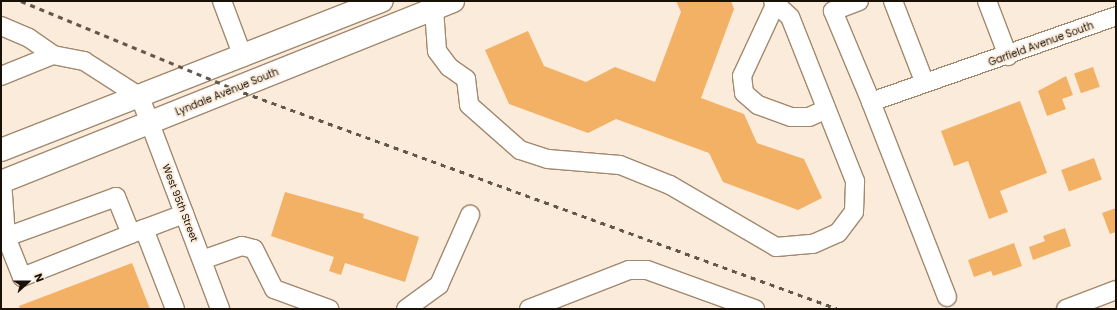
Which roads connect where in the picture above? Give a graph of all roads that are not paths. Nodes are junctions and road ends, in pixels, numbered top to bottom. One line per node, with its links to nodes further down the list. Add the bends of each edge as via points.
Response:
1 (222, 1): 12 (street)
2 (859, 1): 16 (street, via 833,11)
3 (892, 1): 14 (street)
4 (987, 1): 11 (street)
5 (372, 3): 12 (main road)
6 (774, 3): 17 (street, via 790,17); 17 (street, via 742,76 744,93 758,105 790,117 809,117)
7 (443, 5): 17 (street, via 437,50 449,67 466,79 469,105 520,150 548,159 620,165 670,185 776,247 813,244 838,233 854,212 855,181); 18 (main road, Lyndale Avenue South)
8 (1116, 16): 11 (street, Garfield Avenue South)
9 (1, 26): 10 (street, via 29,38)
10 (53, 55): 13 (street); 15 (street, via 84,61)
11 (1008, 56): 14 (street, Garfield Avenue South, via 967,71)
12 (243, 57): 15 (main road)
13 (1, 76)
14 (924, 81): 16 (street, Garfield Avenue South)
15 (140, 97): 18 (street, West 95th Street); 19 (main road)
16 (871, 102): 27 (street)
17 (825, 110)
18 (150, 124): 20 (main road, Lyndale Avenue South); 21 (street, West 95th Street)
19 (1, 150)
20 (2, 182): 24 (street)
21 (184, 214): 23 (street); 25 (street, West 95th Street)
22 (470, 215): 28 (street, via 439,285)
23 (138, 231): 24 (street, via 116,197); 24 (street, via 22,277); 29 (street)
24 (3, 235)
25 (202, 260): 30 (street, West 95th Street); 31 (street, via 242,246 254,249 274,289)
26 (1116, 290): 34 (street)
27 (947, 297)
28 (414, 307)
29 (175, 309)
30 (220, 309)
31 (329, 309)
32 (529, 309): 33 (street, via 629,270 647,270)
33 (755, 309)
34 (1066, 309)

